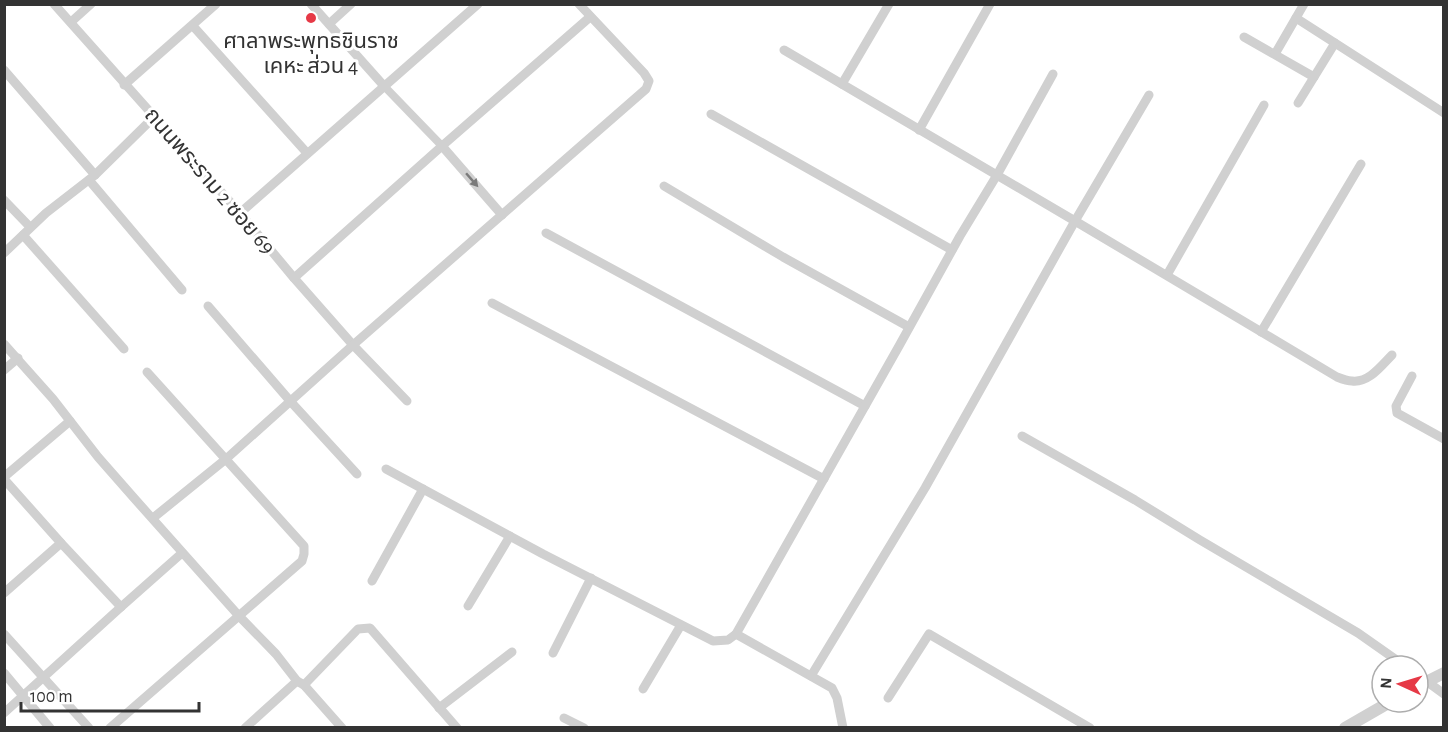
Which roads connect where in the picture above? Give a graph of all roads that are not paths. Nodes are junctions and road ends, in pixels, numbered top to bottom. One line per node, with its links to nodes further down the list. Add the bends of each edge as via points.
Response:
1 (54, 4): 13 (street, ถนนพระราม 2 ซอย 69)
2 (91, 4): 13 (street)
3 (216, 4): 15 (street)
4 (311, 4): 14 (street)
5 (351, 4): 14 (street)
6 (478, 4): 25 (street)
7 (579, 4): 11 (street)
8 (889, 4): 23 (street)
9 (990, 4): 32 (street)
10 (1304, 4): 12 (street)
11 (590, 17): 33 (street); 41 (street, via 644,73 649,81 646,89)
12 (1296, 18): 17 (street); 19 (street)
13 (71, 22): 24 (street, ถนนพระราม 2 ซอย 69)
14 (329, 24): 25 (street)
15 (193, 26): 24 (street); 34 (street)
16 (1244, 37): 19 (street)
17 (1335, 43): 22 (street); 29 (street)
18 (783, 50): 23 (street)
19 (1275, 54): 22 (street)
20 (4, 70): 37 (street)
21 (1053, 74): 36 (street)
22 (1314, 77): 27 (street)
23 (842, 84): 32 (street)
24 (124, 85): 31 (street, ถนนพระราม 2 ซอย 69)
25 (384, 86): 33 (street); 34 (street)
26 (1149, 96): 42 (street)
27 (1299, 103)
28 (1264, 105): 48 (street)
29 (1443, 113)
30 (711, 114): 46 (street)
31 (154, 117): 37 (street); 40 (street, ถนนพระราม 2 ซอย 69)
32 (919, 130): 36 (street)
33 (442, 146): 41 (street, one-way to 41); 49 (street)
34 (307, 153): 40 (street)
35 (1360, 164): 54 (street)
36 (997, 175): 42 (street); 46 (street)
37 (92, 178): 43 (street); 50 (street)
38 (664, 186): 53 (street)
39 (4, 200): 43 (street)
40 (240, 213): 49 (street, ถนนพระราม 2 ซอย 69)
41 (502, 215): 56 (street)
42 (1075, 221): 48 (street); 92 (street, via 925,488)
43 (30, 227): 45 (street)
44 (546, 233): 65 (street)
45 (23, 236): 47 (street); 57 (street)
46 (952, 250): 53 (street)
47 (4, 253)
48 (1167, 276): 54 (street)
49 (294, 278): 56 (street, ถนนพระราม 2 ซอย 69)
50 (182, 290)
51 (492, 303): 73 (street)
52 (208, 306): 64 (street)
53 (909, 327): 65 (street)
54 (1261, 332): 58 (street, via 1337,377 1351,381 1370,377)
55 (4, 344): 59 (street)
56 (353, 345): 63 (street, ถนนพระราม 2 ซอย 69); 64 (street)
57 (124, 349)
58 (1392, 355)
59 (18, 358): 60 (street); 66 (street)
60 (4, 370)
61 (147, 372): 69 (street)
62 (1412, 376): 68 (street, via 1396,406 1397,413)
63 (407, 401)
64 (291, 402): 69 (street); 71 (street)
65 (865, 406): 73 (street)
66 (70, 421): 72 (street); 75 (street)
67 (1022, 436): 90 (street)
68 (1443, 439)
69 (226, 459): 75 (street); 84 (street, via 304,546 302,561)
70 (386, 469): 74 (street)
71 (357, 474)
72 (4, 478): 77 (street)
73 (824, 479): 87 (street)
74 (423, 489): 76 (street); 80 (street)
75 (153, 518): 78 (street)
76 (510, 536): 79 (street); 82 (street)
77 (61, 543): 81 (street); 83 (street)
78 (182, 553): 83 (street); 84 (street)
79 (591, 578): 85 (street); 89 (street)
80 (372, 581)
81 (4, 593)
82 (468, 606)
83 (120, 607): 93 (street)
84 (239, 616): 94 (street); 106 (street)
85 (681, 625): 87 (street, via 713,641 728,640); 96 (street)
86 (4, 634): 93 (street)
87 (736, 634): 92 (street)
88 (512, 652): 100 (street)
89 (553, 653)
90 (1387, 654)
91 (4, 673): 98 (street)
92 (811, 676): 111 (street, via 832,688)
93 (44, 678): 98 (street); 105 (street)
94 (301, 683): 100 (street, via 358,629 370,628); 107 (street); 108 (street)
95 (1430, 686): 97 (street)
96 (643, 689)
97 (1443, 694)
98 (24, 696): 101 (street); 104 (street)
99 (888, 698): 112 (street, via 929,634)
100 (440, 708): 109 (street)
101 (4, 713)
102 (1370, 714): 113 (street)
103 (564, 718): 110 (street)
104 (51, 728)
105 (89, 728)
106 (110, 728)
107 (245, 728)
108 (342, 728)
109 (457, 728)
110 (584, 728)
111 (843, 728)
112 (1090, 728)
113 (1345, 728)

